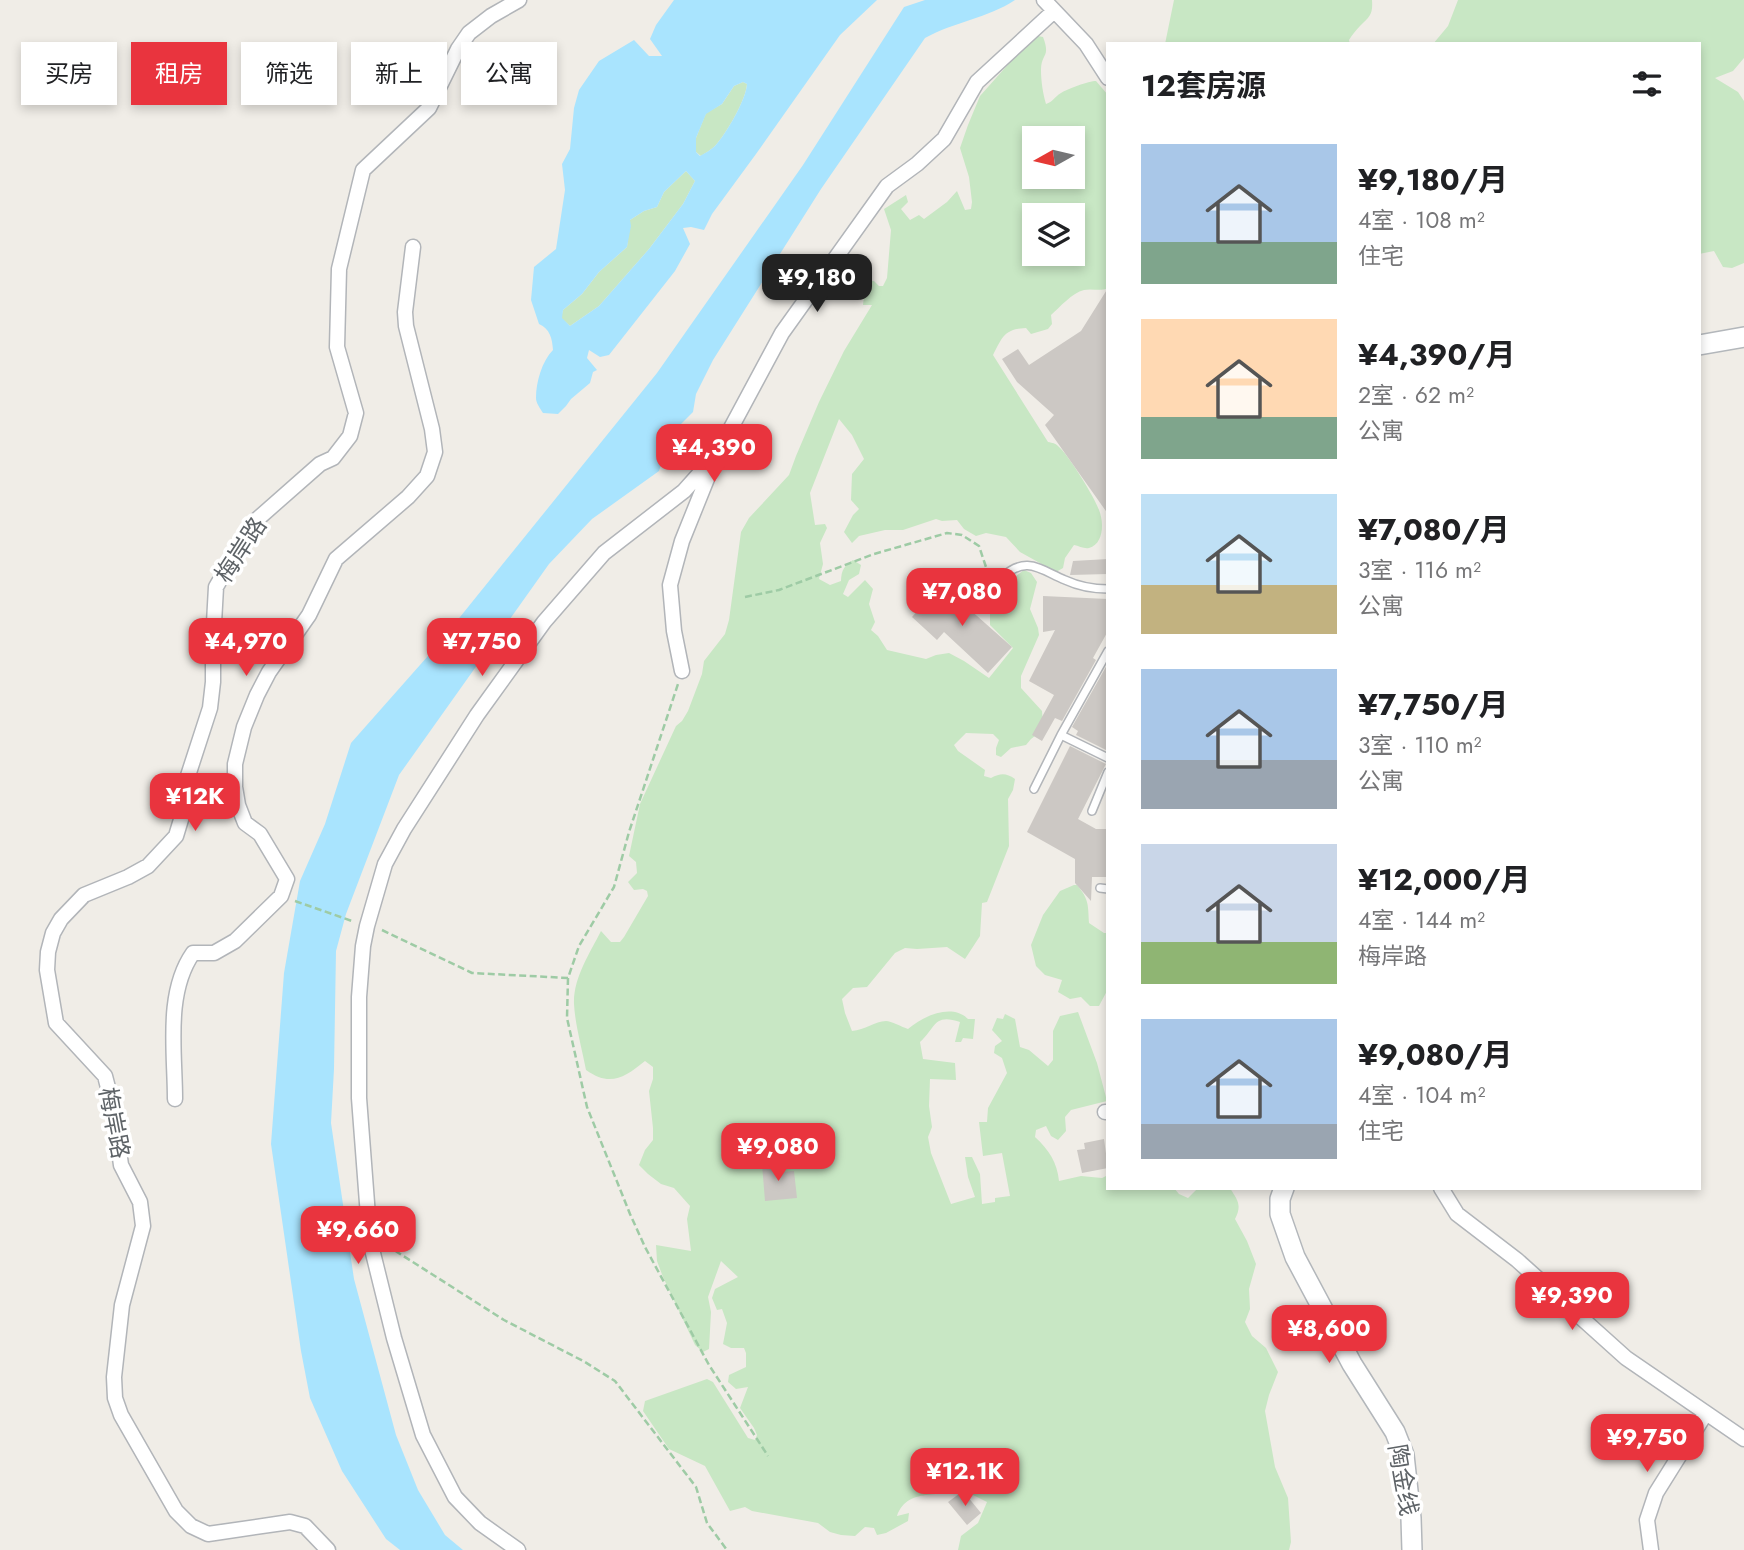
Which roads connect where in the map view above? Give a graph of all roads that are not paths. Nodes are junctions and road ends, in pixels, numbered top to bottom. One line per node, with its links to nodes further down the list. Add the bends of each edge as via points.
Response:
1 (519, 0): 22 (street, 梅岸路, via 469,33 429,108 363,170 339,269 337,347 356,413 350,436 333,458 320,464 253,523 216,587 210,708 185,785 186,803 176,835 148,866 84,895 61,919 48,952 56,1023 105,1076 121,1165 140,1202 143,1226 122,1305 114,1377 121,1415 176,1510 191,1526 208,1534 290,1522 305,1526)
2 (1049, 5): 3 (street, via 1086,44); 7 (street, via 977,82 944,139 887,186 782,333)
3 (1106, 75)
4 (413, 247): 17 (street, via 406,326 435,452 427,476 408,497 336,559 309,615 269,672 244,727 235,764 238,805 245,823 260,834 287,879 281,896 235,941 214,953 193,953 188,961 174,1003)
5 (1744, 337): 6 (street)
6 (1701, 345)
7 (717, 454): 11 (street, via 682,541 670,585); 23 (street, via 684,491 604,553 544,622 477,715 385,864 363,946 359,1098 369,1227 394,1338 423,1435 455,1497 480,1523)
8 (1106, 589): 9 (lane, via 1067,581 1027,564 992,586)
9 (985, 606)
10 (1106, 655): 12 (lane)
11 (682, 671)
12 (1061, 735): 13 (lane); 15 (lane)
13 (1106, 757)
14 (1106, 777): 16 (lane)
15 (1034, 789)
16 (1091, 811)
17 (175, 1098)
18 (1283, 1190): 24 (street, 陶金线, via 1279,1214 1295,1257 1404,1455)
19 (1442, 1190): 20 (street, via 1457,1214 1517,1260 1626,1357)
20 (1706, 1413): 21 (street); 25 (street, via 1656,1493 1647,1520)
21 (1744, 1439)
22 (328, 1550)
23 (517, 1550)
24 (1412, 1550)
25 (1651, 1550)

